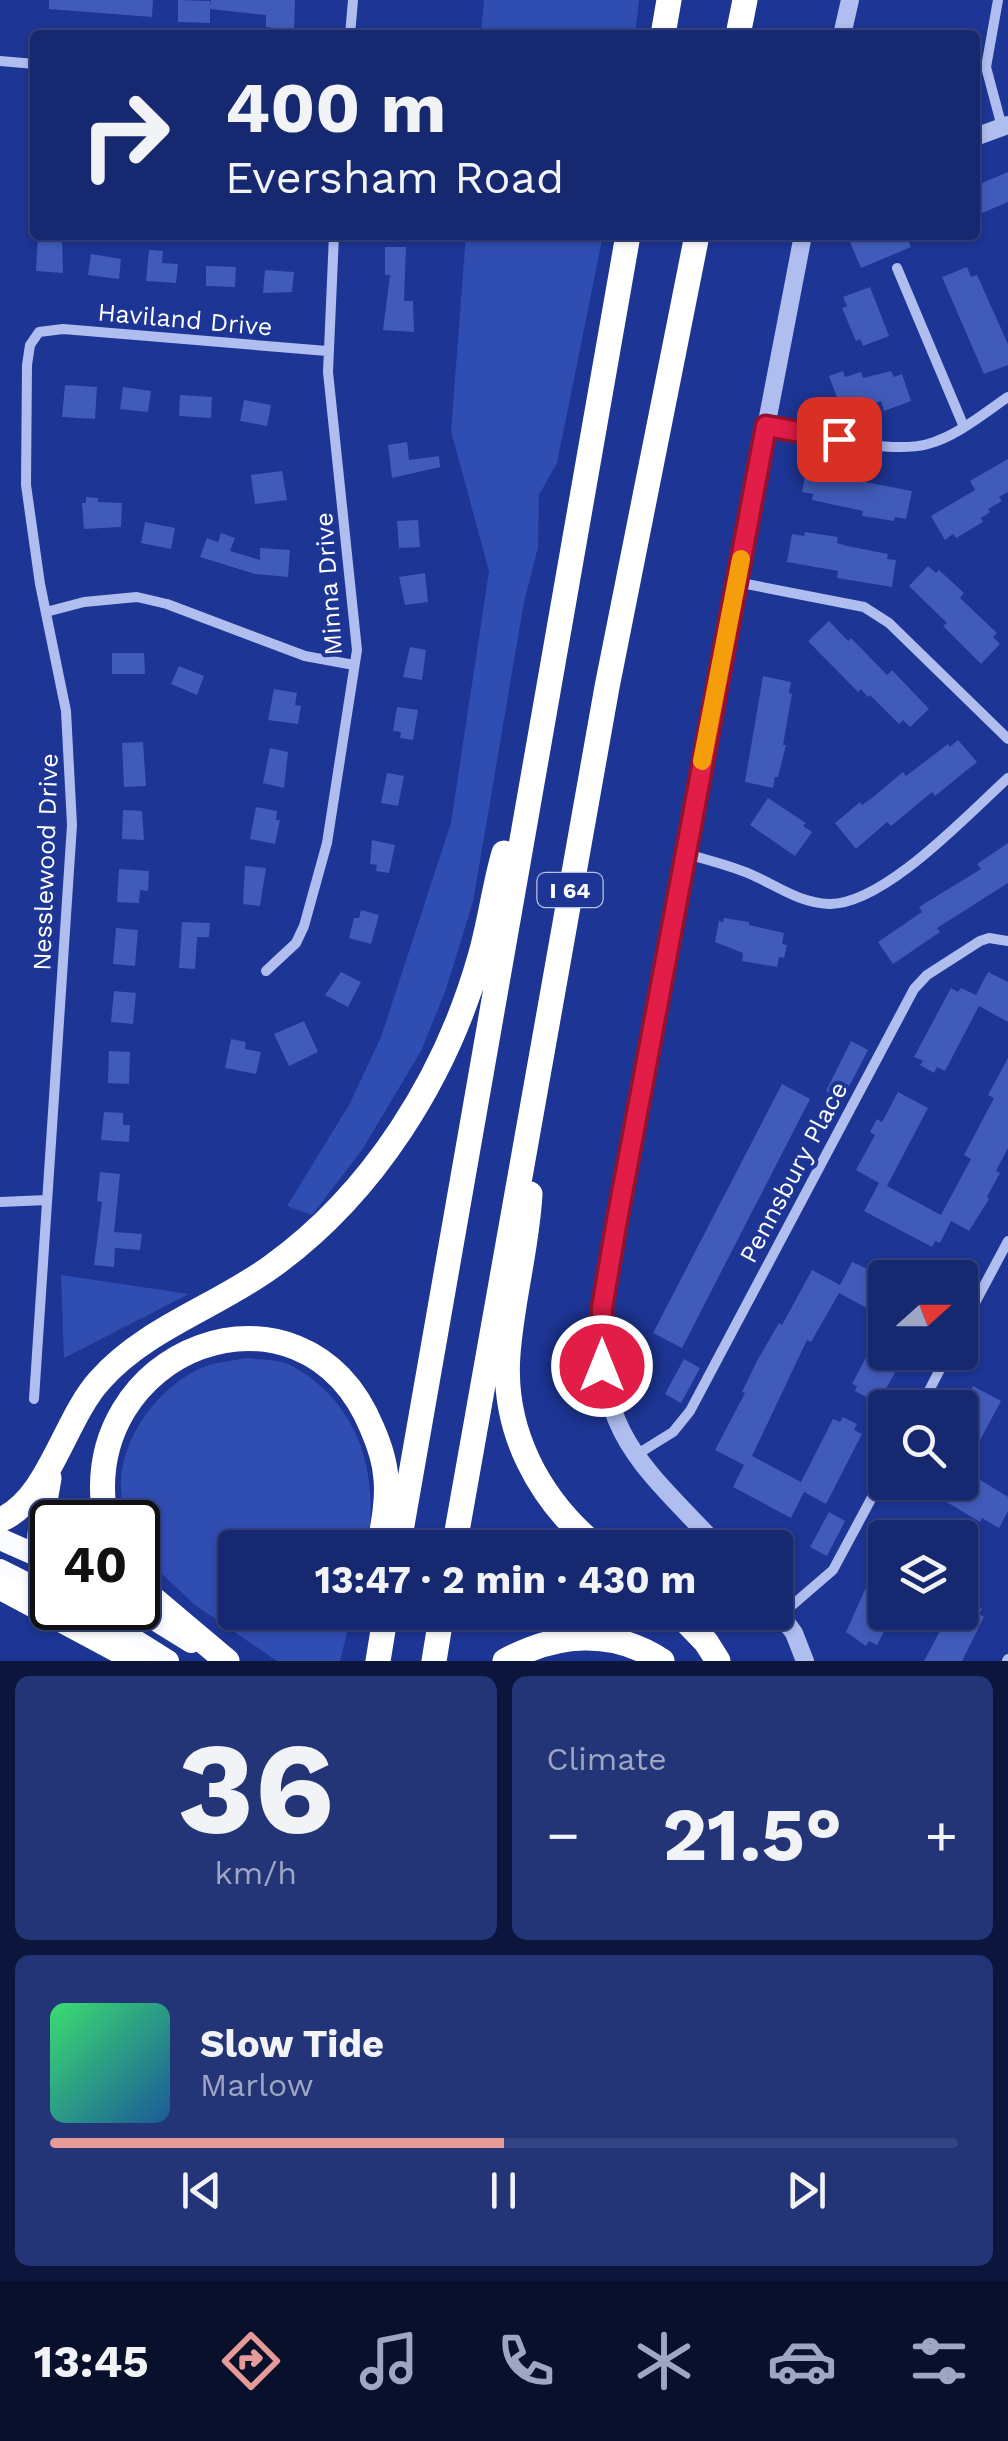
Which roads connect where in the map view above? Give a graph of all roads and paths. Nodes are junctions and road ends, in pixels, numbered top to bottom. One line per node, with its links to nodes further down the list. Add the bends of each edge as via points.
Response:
1 (353, 0): 6 (street)
2 (670, 0): 7 (highway)
3 (746, 0): 8 (highway)
4 (850, 0): 9 (street)
5 (998, 0): 12 (street, via 986,67)
6 (350, 30)
7 (664, 30)
8 (739, 30)
9 (843, 30)
10 (0, 61): 11 (street)
11 (30, 64)
12 (1005, 126): 13 (street)
13 (980, 135)
14 (334, 240): 20 (street, Minna Drive)
15 (627, 240): 27 (highway, I 64)
16 (696, 240): 33 (highway, I 64)
17 (802, 240): 22 (street)
18 (897, 268): 23 (street)
19 (40, 332): 20 (street, Haviland Drive); 25 (street, Nesslewood Drive, via 27,365 25,453)
20 (327, 351): 26 (street, Minna Drive)
21 (1008, 397): 23 (street)
22 (766, 426): 23 (street, via 898,447 927,444); 24 (street)
23 (964, 427)
24 (736, 582): 28 (street, via 864,607 889,622); 30 (street)
25 (46, 612): 26 (street, via 138,597 305,656); 34 (street, Nesslewood Drive, via 65,703 72,810)
26 (354, 665): 32 (street, Minna Drive, via 326,843 304,926)
27 (541, 728): 40 (highway, via 467,996 438,1064 381,1157 330,1217 277,1263 120,1359 85,1398); 46 (highway, I 64)
28 (1008, 739)
29 (1008, 778): 30 (street, via 913,864 884,886 846,901 830,904 785,893)
30 (684, 854): 39 (street, via 602,1308 604,1384 614,1420)
31 (1008, 941): 39 (street, Pennsbury Place, via 980,941 914,989 690,1410 673,1432)
32 (266, 971)
33 (535, 1084): 47 (highway, I 64); 48 (highway, via 528,1226 507,1356 510,1400 520,1443 544,1493)
34 (47, 1200): 35 (street); 38 (street, Nesslewood Drive)
35 (0, 1202)
36 (1008, 1240): 37 (street)
37 (978, 1297)
38 (34, 1398)
39 (636, 1455): 49 (street)
40 (50, 1464): 41 (highway); 44 (highway, via 30,1498)
41 (44, 1500)
42 (103, 1500): 45 (highway, via 104,1462 116,1422 135,1393 160,1368 197,1347 260,1339 318,1360 359,1402 386,1478)
43 (871, 1500): 55 (street, via 833,1570)
44 (0, 1520)
45 (382, 1530)
46 (401, 1530)
47 (457, 1530)
48 (579, 1530)
49 (704, 1530)
50 (0, 1538): 51 (highway)
51 (30, 1552)
52 (0, 1570): 53 (highway)
53 (30, 1585)
54 (0, 1587): 64 (highway)
55 (793, 1599)
56 (160, 1604): 67 (highway)
57 (160, 1623): 66 (highway)
58 (118, 1630): 65 (highway)
59 (374, 1630): 68 (highway)
60 (382, 1630): 68 (highway)
61 (439, 1630): 69 (highway)
62 (695, 1630): 72 (highway)
63 (792, 1630): 73 (street)
64 (138, 1661)
65 (168, 1661)
66 (219, 1661)
67 (228, 1661)
68 (374, 1661)
69 (434, 1661)
70 (505, 1661): 71 (highway, via 540,1644 579,1637 623,1642)
71 (662, 1661)
72 (718, 1661)
73 (805, 1661)

